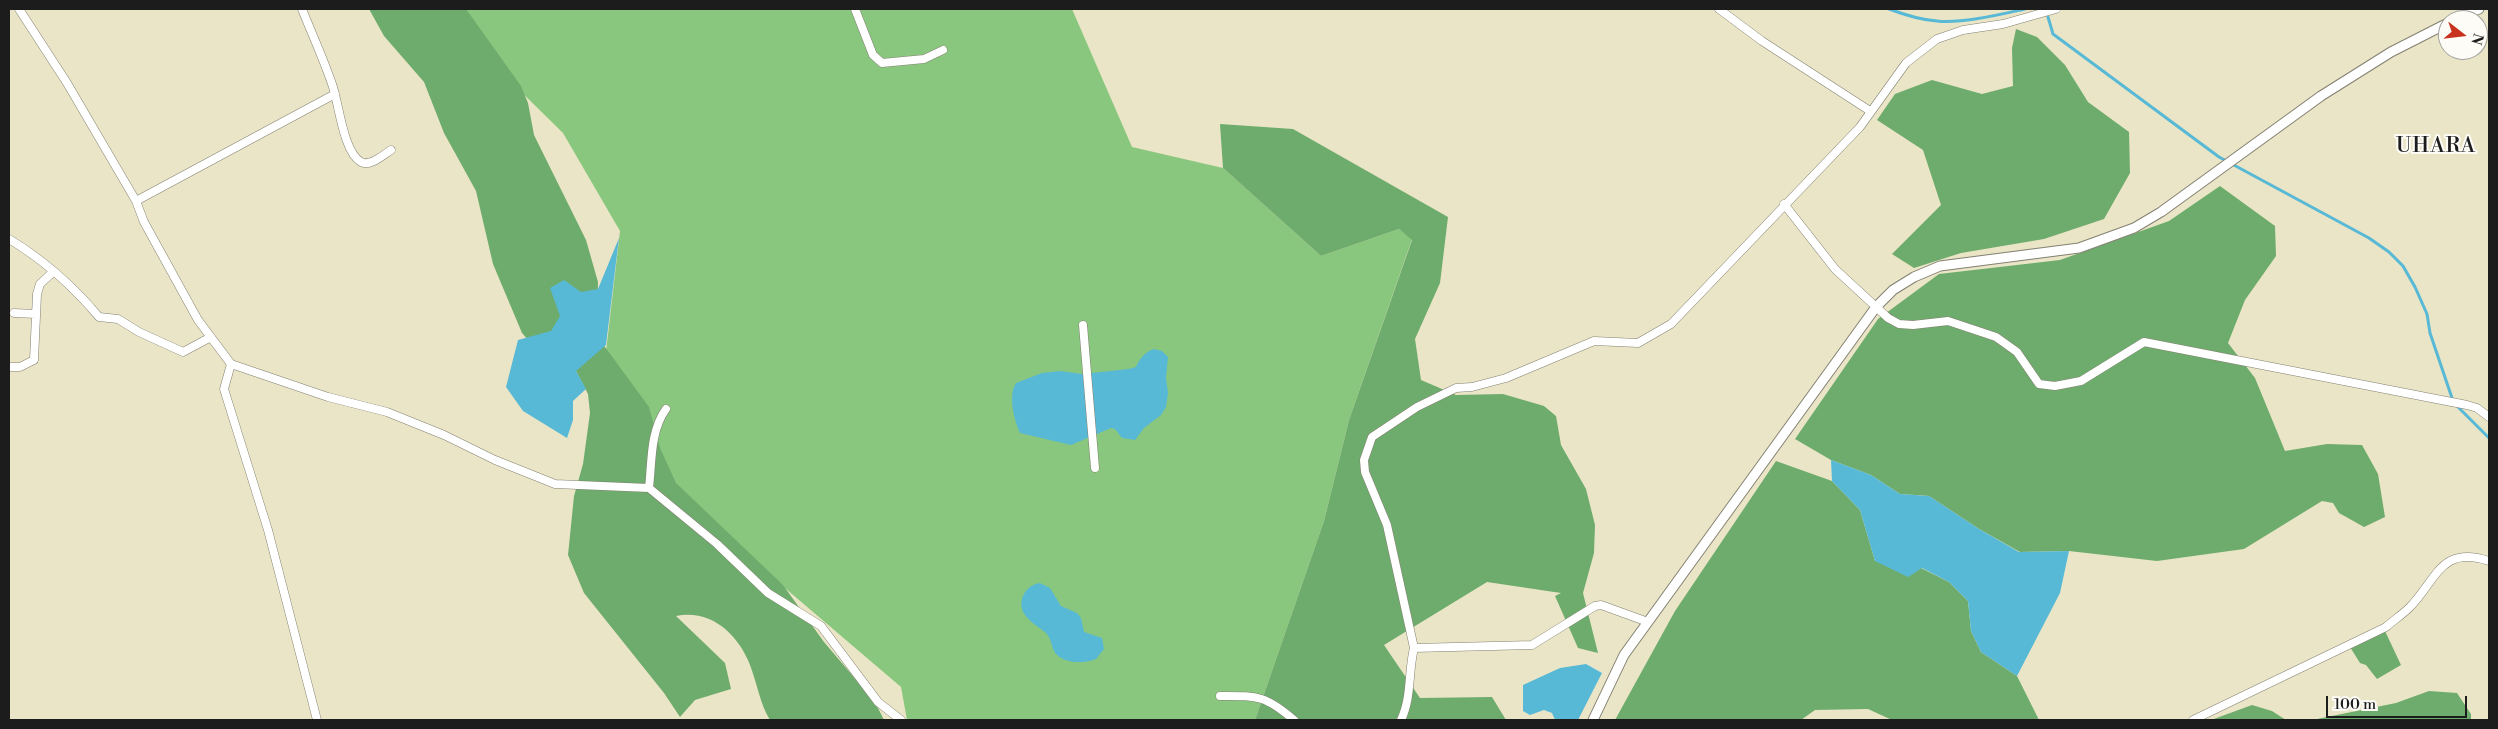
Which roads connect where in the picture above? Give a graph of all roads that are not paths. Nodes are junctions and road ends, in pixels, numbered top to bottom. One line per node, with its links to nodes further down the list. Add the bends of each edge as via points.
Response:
1 (19, 9): 11 (street)
2 (302, 9): 8 (street)
3 (855, 9): 7 (street, via 873,55 882,63 924,59)
4 (1719, 9): 9 (street)
5 (2056, 9): 9 (street, via 1937,39 1906,63)
6 (2438, 28): 15 (street, via 2391,52 2321,96 2134,228 2079,248 1940,266 1893,290)
7 (943, 50)
8 (335, 94): 10 (street, via 346,139 355,158 362,163 370,163); 11 (street)
9 (1870, 111): 12 (street, via 1860,127)
10 (391, 150)
11 (136, 201): 19 (street, via 144,222 198,320)
12 (1784, 204): 15 (street, via 1835,268); 28 (street, via 1662,331 1638,343 1594,341 1506,378 1456,388 1417,407 1372,437 1364,460 1365,472 1387,525)
13 (9, 239): 14 (street)
14 (53, 272): 17 (street, via 40,284); 19 (street, via 99,317 118,319 183,352)
15 (1876, 307): 23 (street, via 1899,324 1948,320 1996,337 2017,352 2039,384 2054,386 2081,380 2144,342 2461,404 2477,408); 27 (street)
16 (14, 313): 17 (street)
17 (36, 314): 21 (street, via 34,360 20,367)
18 (1084, 325): 24 (street)
19 (211, 337): 20 (street)
20 (230, 364): 25 (street, via 328,397 387,412 555,484); 30 (street, via 224,389 268,530)
21 (9, 367)
22 (666, 409): 25 (street, via 659,418 654,436)
23 (2489, 417)
24 (1095, 468)
25 (649, 488): 31 (street, via 717,544 768,592 821,626 878,702)
26 (2489, 560): 35 (street, via 2466,557 2444,564 2410,607 2386,626)
27 (1648, 622): 28 (street, via 1601,605 1532,645); 34 (street, via 1624,655)
28 (1414, 648): 33 (street, via 1412,682)
29 (1220, 696): 32 (street, via 1256,696 1279,707)
30 (317, 720)
31 (901, 720)
32 (1294, 720)
33 (1401, 720)
34 (1592, 720)
35 (2193, 720)

